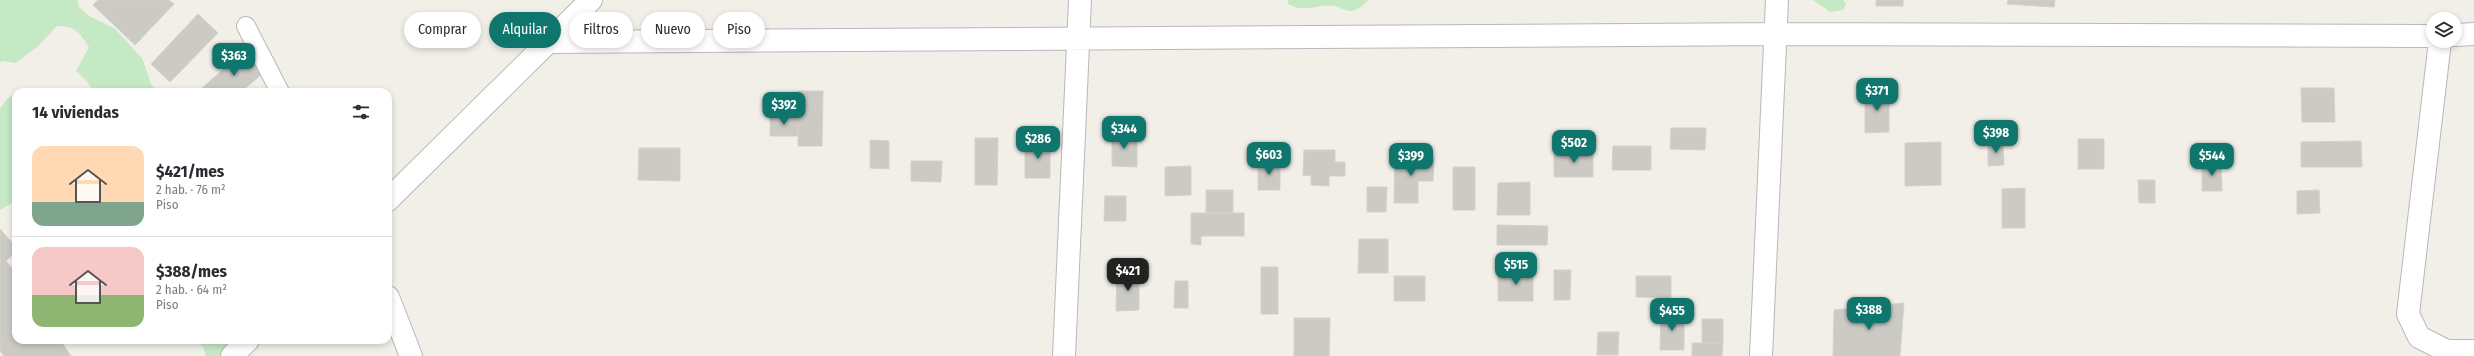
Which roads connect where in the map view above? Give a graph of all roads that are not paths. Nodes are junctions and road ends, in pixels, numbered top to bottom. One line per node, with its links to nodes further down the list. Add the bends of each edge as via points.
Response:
1 (592, 0): 5 (street)
2 (1080, 0): 10 (street)
3 (1777, 0): 6 (street)
4 (246, 26): 14 (lane)
5 (561, 29)
6 (1776, 34): 9 (street); 10 (street); 22 (street)
7 (2474, 34): 8 (street)
8 (2462, 35)
9 (2426, 36)
10 (1079, 38): 11 (street); 21 (street)
11 (561, 42)
12 (541, 48): 15 (street)
13 (2439, 48): 18 (street, via 2408,314 2419,337 2447,351)
14 (278, 88)
15 (392, 196)
16 (392, 307): 20 (street)
17 (244, 344): 19 (street)
18 (2474, 351)
19 (232, 356)
20 (411, 356)
21 (1064, 356)
22 (1761, 356)

